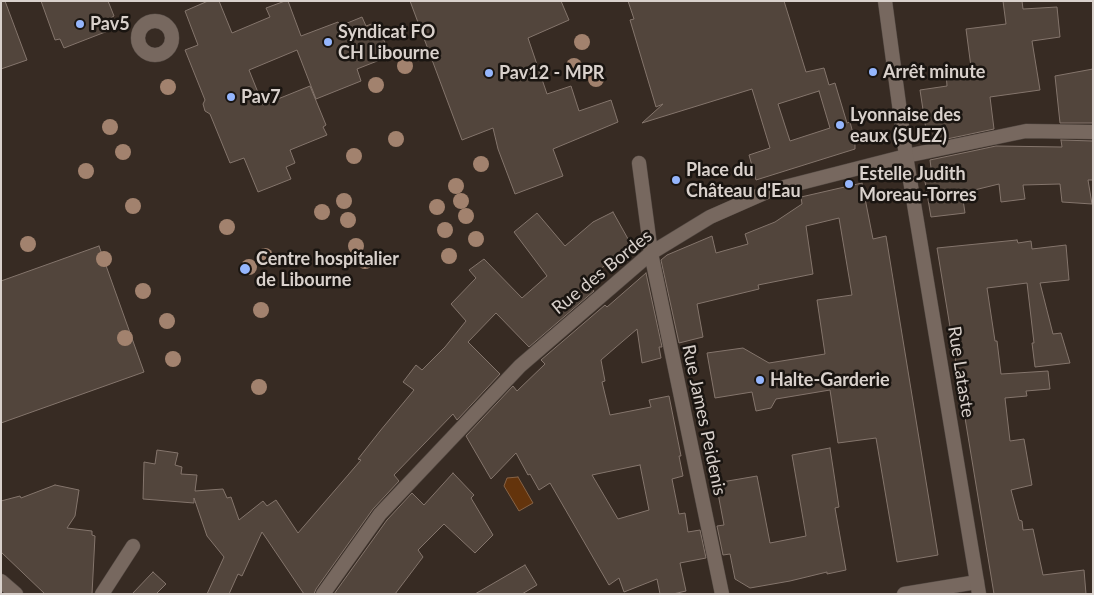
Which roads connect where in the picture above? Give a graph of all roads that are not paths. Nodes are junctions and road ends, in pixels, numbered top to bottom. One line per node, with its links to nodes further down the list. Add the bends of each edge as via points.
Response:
1 (885, 1): 3 (street, Rue Lataste)
2 (1093, 132): 3 (street, Rue des Bordes, via 1026,130)
3 (906, 156): 5 (street, Rue des Bordes, via 769,191 710,217); 8 (street, Rue Lataste)
4 (639, 163): 5 (street)
5 (651, 253): 11 (street, Rue des Bordes, via 520,366 380,514); 12 (street, Rue James Peidenis)
6 (133, 546): 10 (street)
7 (1, 581): 9 (street)
8 (978, 588): 13 (street)
9 (16, 594)
10 (102, 594)
11 (323, 594)
12 (722, 594)
13 (904, 594)

